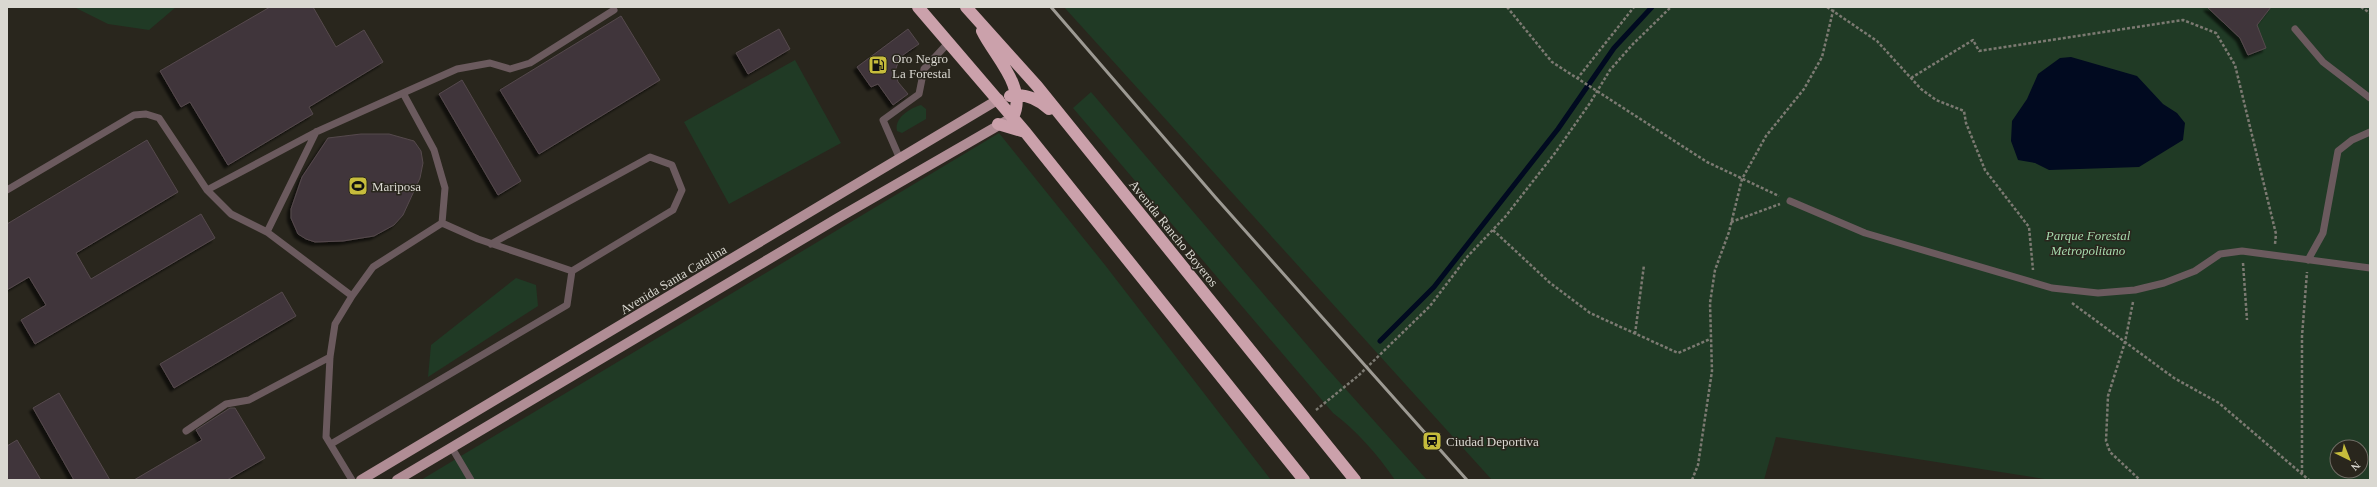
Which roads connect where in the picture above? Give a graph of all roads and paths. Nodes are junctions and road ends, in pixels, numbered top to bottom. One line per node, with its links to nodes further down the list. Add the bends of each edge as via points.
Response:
1 (918, 7): 13 (highway)
2 (966, 7): 11 (highway, Avenida Rancho Boyeros)
3 (1507, 7): 15 (path, via 1552,62)
4 (1634, 7): 15 (path)
5 (1671, 7): 16 (path, via 1610,70)
6 (1827, 7): 8 (path)
7 (2361, 7): 10 (path)
8 (1834, 9): 14 (path, via 1877,42); 28 (path, via 1822,57 1804,89 1766,136)
9 (614, 10): 17 (lane, via 530,63 510,68 490,63 458,69)
10 (2370, 13)
11 (977, 19): 18 (highway, via 989,46 1011,78); 26 (highway, Avenida Rancho Boyeros)
12 (2295, 29): 19 (lane, via 2323,62)
13 (949, 42): 20 (highway); 27 (lane, via 924,69 919,94 883,120)
14 (1911, 78): 38 (path, via 1972,40 1979,51 2183,20 2216,33 2235,65 2250,120 2259,171 2276,234); 43 (path, via 1936,100 1964,111 1985,170 2029,227 2034,266)
15 (1577, 79): 16 (path)
16 (1597, 92): 28 (path, via 1707,162); 34 (path, via 1555,153)
17 (403, 93): 23 (lane); 33 (lane, via 434,150 445,188)
18 (1017, 94): 20 (highway); 21 (highway, via 1017,110); 26 (highway, via 1040,101)
19 (2370, 98)
20 (999, 99): 21 (highway); 27 (main road, Avenida Santa Catalina)
21 (1013, 117): 22 (main road); 24 (highway)
22 (998, 124): 24 (highway); 55 (main road)
23 (316, 132): 30 (lane); 35 (lane)
24 (1026, 132): 61 (highway)
25 (2370, 132): 39 (lane, via 2352,140 2338,151 2323,233)
26 (1079, 138): 52 (highway, Avenida Rancho Boyeros)
27 (900, 159): 58 (main road, Avenida Santa Catalina)
28 (1742, 179): 31 (path); 32 (path)
29 (7, 190): 30 (lane, via 134,115 146,114 159,118)
30 (207, 190): 35 (lane, via 231,214)
31 (1790, 201): 32 (path); 43 (lane, via 1865,233)
32 (1731, 222): 49 (path, via 1715,270 1710,303)
33 (442, 223): 36 (lane); 46 (lane, via 373,267)
34 (1492, 230): 48 (path, via 1549,282 1590,313); 52 (path, via 1467,257 1430,306 1358,376)
35 (267, 232): 46 (lane)
36 (491, 244): 42 (lane); 42 (lane, via 650,157 672,165 682,190 673,210)
37 (2242, 251): 38 (lane); 45 (lane, via 2220,254 2195,271); 47 (path)
38 (2274, 255): 39 (lane)
39 (2308, 260): 41 (lane); 56 (path, via 2302,336)
40 (1644, 265): 48 (path)
41 (2370, 268)
42 (572, 271): 54 (lane, via 567,305)
43 (2030, 282): 44 (lane)
44 (2052, 288): 45 (lane, via 2098,293); 50 (path)
45 (2136, 290): 50 (path)
46 (352, 296): 51 (lane, via 335,324)
47 (2247, 320)
48 (1635, 334): 49 (path, via 1678,353)
49 (1710, 339): 63 (path, via 1712,371 1698,465)
50 (2125, 342): 56 (path, via 2174,378 2219,404); 64 (path, via 2108,396 2106,441 2110,452)
51 (330, 357): 53 (lane, via 249,400 226,404); 54 (lane, via 326,437)
52 (1306, 418): 62 (highway, Avenida Rancho Boyeros)
53 (186, 430)
54 (331, 444): 57 (lane)
55 (452, 448): 59 (main road); 60 (lane)
56 (2302, 473): 65 (path)
57 (352, 480)
58 (361, 480)
59 (397, 480)
60 (471, 480)
61 (1304, 480)
62 (1355, 480)
63 (1692, 480)
64 (2140, 480)
65 (2309, 480)

